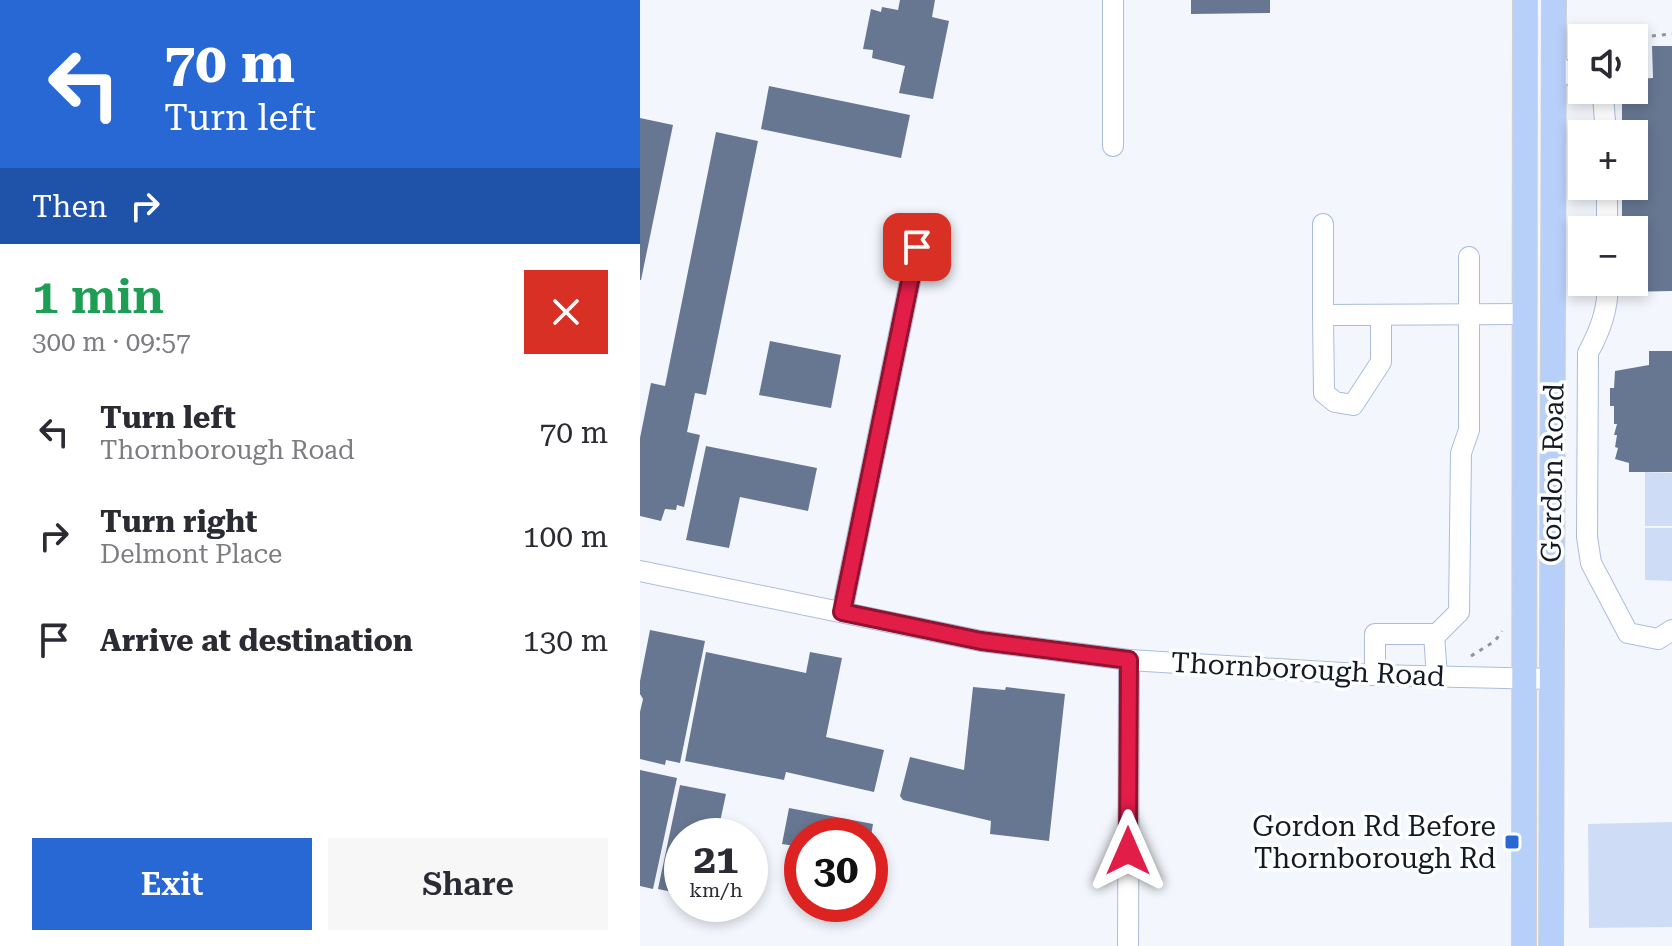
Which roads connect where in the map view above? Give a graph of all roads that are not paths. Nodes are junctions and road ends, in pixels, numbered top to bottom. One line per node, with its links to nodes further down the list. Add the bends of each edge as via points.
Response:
1 (1113, 0): 6 (street)
2 (1525, 0): 12 (main road, Gordon Road)
3 (1554, 0): 4 (main road, Gordon Road)
4 (1553, 63): 5 (street); 23 (main road, Gordon Road)
5 (1568, 73)
6 (1113, 146)
7 (1323, 224): 13 (street)
8 (917, 247): 16 (street)
9 (1469, 257): 11 (street)
10 (1608, 296): 17 (street, via 1588,353 1591,563 1628,633 1658,639)
11 (1469, 314): 12 (street); 14 (street); 18 (street, via 1459,612)
12 (1525, 314): 22 (main road, Gordon Road)
13 (1323, 315): 14 (street); 14 (street, via 1324,393 1335,402 1353,405 1381,362)
14 (1381, 315)
15 (640, 571): 16 (street, Thornborough Road)
16 (842, 612): 19 (street, Thornborough Road, via 981,641)
17 (1672, 630)
18 (1434, 634): 20 (street); 21 (street, via 1375,634)
19 (1129, 660): 21 (street, Thornborough Road); 24 (street)
20 (1436, 668): 21 (street, Thornborough Road); 22 (street, Thornborough Road)
21 (1375, 675)
22 (1525, 678): 23 (street, Thornborough Road); 25 (main road, Gordon Road)
23 (1552, 679): 26 (main road, Gordon Road)
24 (1128, 946)
25 (1524, 946)
26 (1551, 946)

